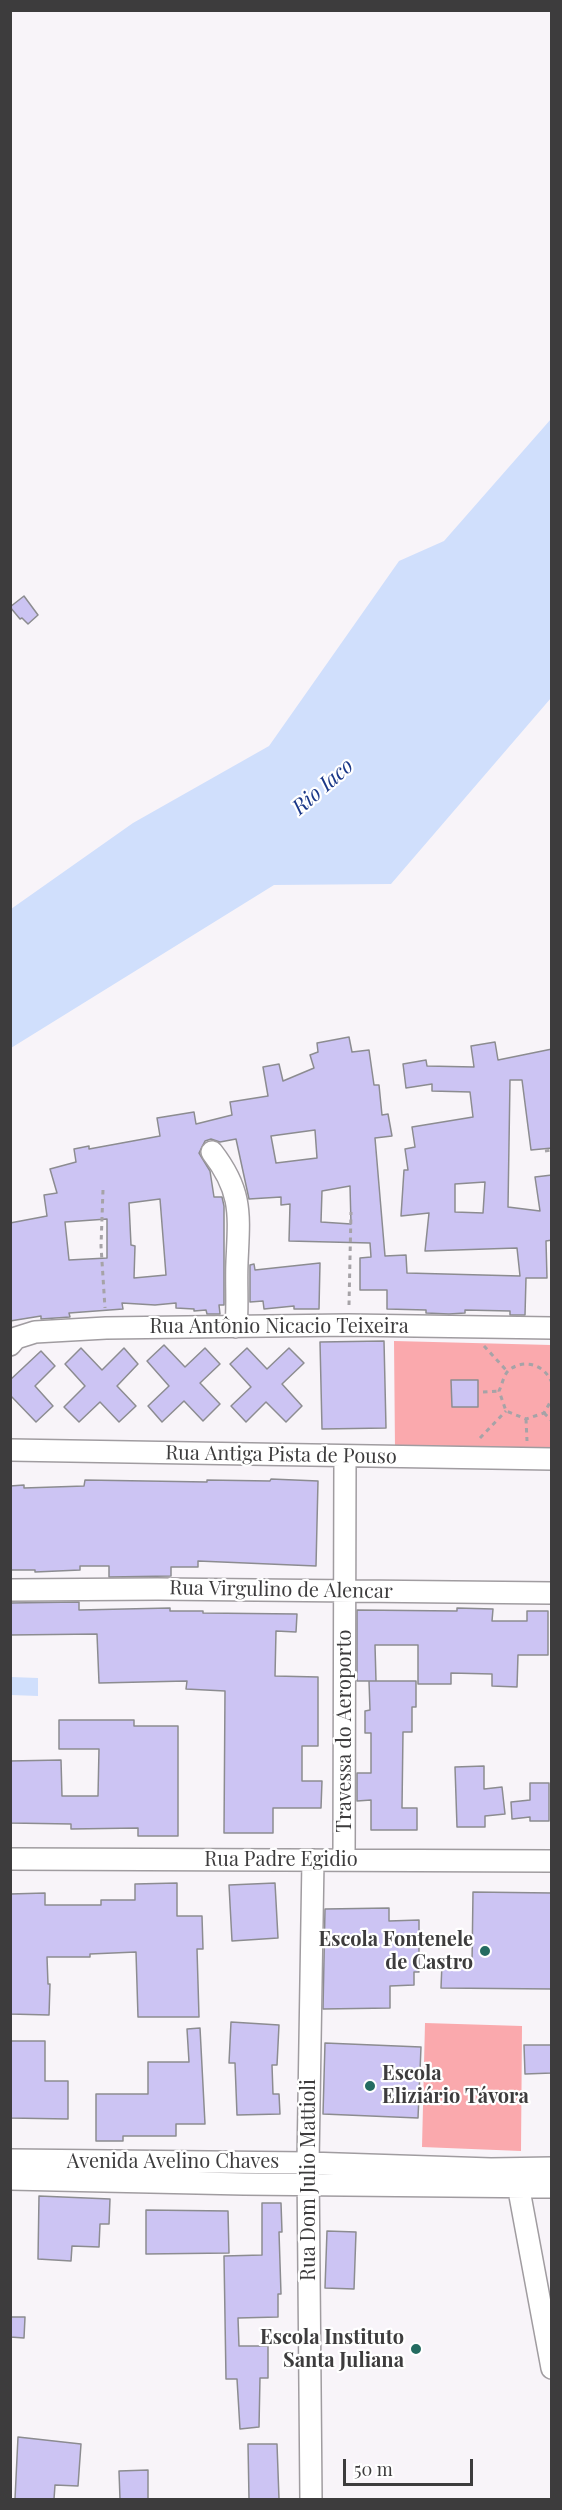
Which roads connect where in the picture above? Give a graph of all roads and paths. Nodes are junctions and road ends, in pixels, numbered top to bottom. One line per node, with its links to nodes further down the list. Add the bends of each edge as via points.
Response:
1 (545, 1150): 2 (path)
2 (552, 1150)
3 (212, 1152): 7 (street, via 232,1182 238,1206)
4 (103, 1190): 9 (path, via 101,1246)
5 (351, 1212): 6 (path)
6 (348, 1325): 7 (street, Rua Antônio Nicacio Teixeira); 8 (street, Rua Antônio Nicacio Teixeira)
7 (236, 1327): 9 (street, Rua Antônio Nicacio Teixeira)
8 (467, 1327): 10 (street, Rua Antônio Nicacio Teixeira); 13 (path)
9 (106, 1328): 11 (street, Rua Antônio Nicacio Teixeira, via 35,1332 16,1338)
10 (552, 1328)
11 (10, 1346)
12 (552, 1369): 14 (path)
13 (507, 1371): 14 (path, via 520,1364 536,1365); 16 (path)
14 (548, 1373): 15 (path)
15 (552, 1383)
16 (499, 1391): 17 (path); 19 (path)
17 (483, 1392)
18 (552, 1399): 20 (path)
19 (506, 1411): 20 (path, via 526,1419); 24 (path)
20 (544, 1413): 21 (path)
21 (552, 1421)
22 (10, 1450): 23 (street, Rua Antiga Pista de Pouso)
23 (345, 1457): 24 (street, Rua Antiga Pista de Pouso); 27 (street, Travessa do Aeroporto)
24 (461, 1458): 25 (street, Rua Antiga Pista de Pouso)
25 (552, 1459)
26 (10, 1590): 27 (street, Rua Virgulino de Alencar)
27 (345, 1591): 28 (street, Rua Virgulino de Alencar); 31 (street, Travessa do Aeroporto)
28 (552, 1593)
29 (10, 1859): 30 (street, Rua Padre Egidio)
30 (313, 1860): 31 (street, Rua Padre Egidio); 34 (street, Rua Dom Julio Mattioli)
31 (344, 1860): 32 (street, Rua Padre Egidio)
32 (552, 1861)
33 (10, 2160): 34 (street, Avenida Avelino Chaves)
34 (308, 2163): 36 (street, Avenida Avelino Chaves, via 491,2169); 38 (street, Rua Dom Julio Mattioli)
35 (552, 2168): 36 (street, Avenida Avelino Chaves)
36 (517, 2177): 38 (street, Avenida Avelino Chaves); 39 (street, Avenida Avelino Chaves); 40 (street)
37 (10, 2179): 38 (street, Avenida Avelino Chaves)
38 (309, 2184): 41 (street, Rua Dom Julio Mattioli)
39 (552, 2187)
40 (552, 2368)
41 (311, 2499)

